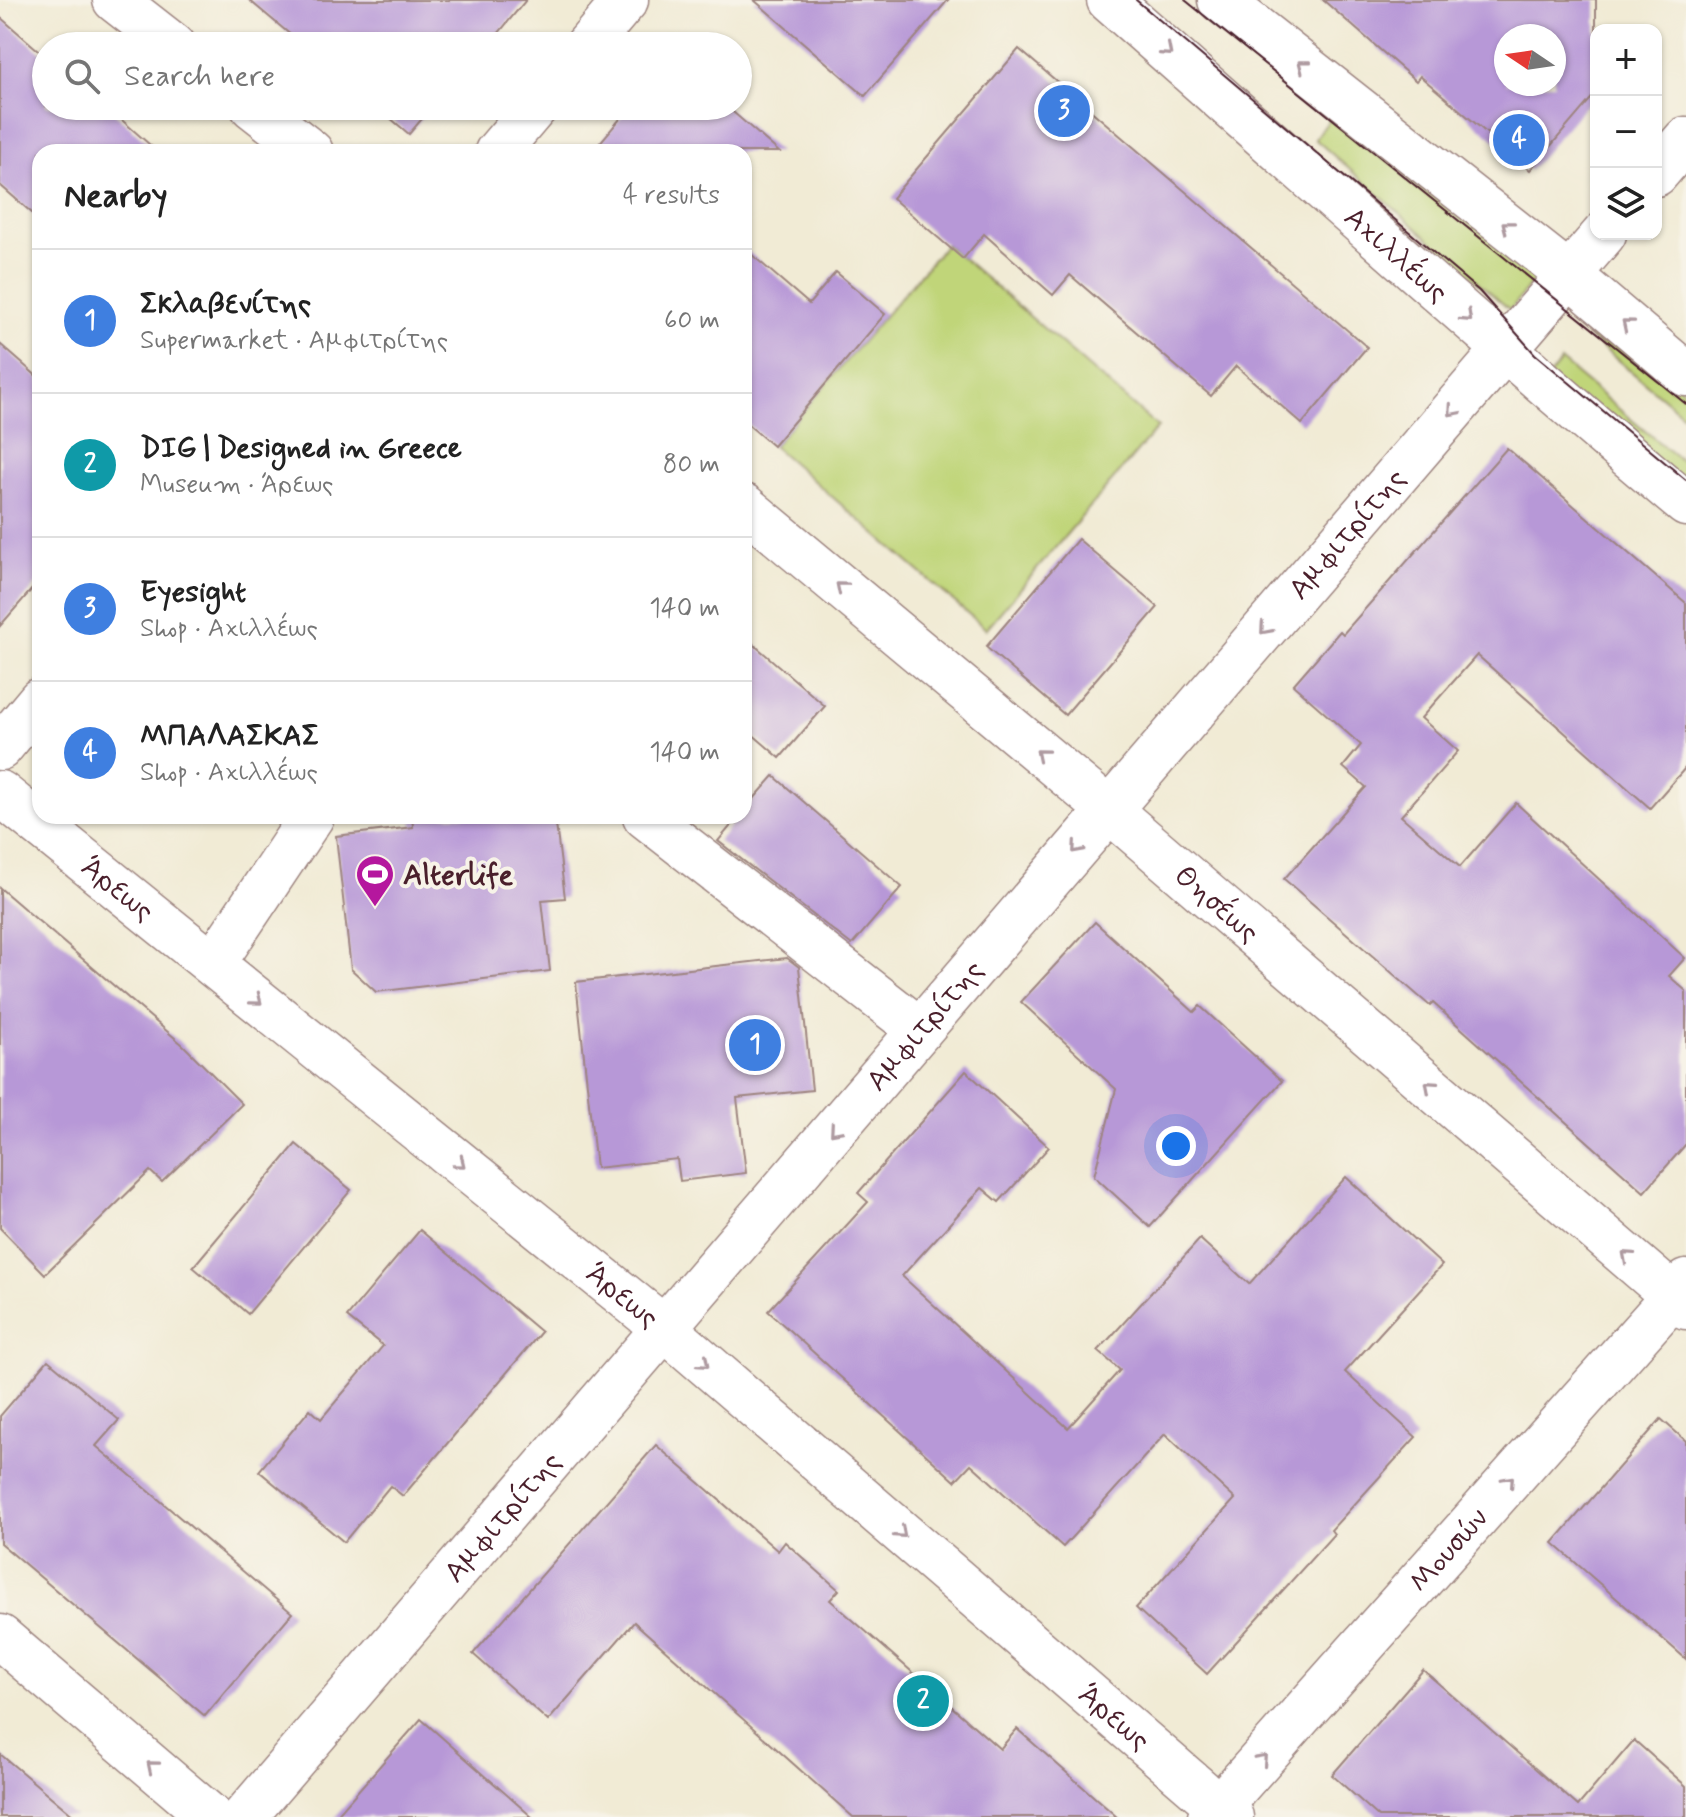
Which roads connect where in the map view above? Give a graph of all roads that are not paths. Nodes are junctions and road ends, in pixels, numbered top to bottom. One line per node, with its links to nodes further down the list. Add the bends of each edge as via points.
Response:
1 (115, 0): 5 (street)
2 (626, 0): 6 (street)
3 (1109, 0): 15 (street, Αχιλλέως, one-way to 15)
4 (1220, 0): 14 (street, one-way to 4)
5 (156, 32)
6 (599, 32)
7 (270, 120): 10 (street)
8 (524, 120): 11 (street)
9 (1686, 139): 12 (street)
10 (301, 144)
11 (504, 144)
12 (1661, 168)
13 (1599, 240): 14 (street, Αμφιτρίτης)
14 (1568, 274): 15 (street, Αμφιτρίτης); 16 (street, one-way to 14)
15 (1504, 352): 17 (street, Αχιλλέως); 22 (street, Αμφιτρίτης, one-way to 22)
16 (1686, 374)
17 (1686, 504)
18 (752, 513): 22 (street, Θησέως, one-way to 18)
19 (32, 710): 20 (street)
20 (0, 748)
21 (0, 793): 23 (street, Άρεως)
22 (1109, 810): 28 (street, Αμφιτρίτης, one-way to 28); 29 (street, Θησέως, one-way to 22)
23 (32, 819)
24 (39, 824): 27 (street, Άρεως)
25 (307, 824): 27 (street)
26 (655, 824): 28 (street)
27 (213, 964): 30 (street, Άρεως, one-way to 30)
28 (920, 1030): 30 (street, Αμφιτρίτης, one-way to 30)
29 (1682, 1295): 32 (street, Μουσών, one-way to 29)
30 (664, 1328): 32 (street, Άρεως, one-way to 32); 34 (street, Αμφιτρίτης)
31 (0, 1637): 33 (street, one-way to 31)
32 (1220, 1814)
33 (211, 1817)
34 (244, 1817)

